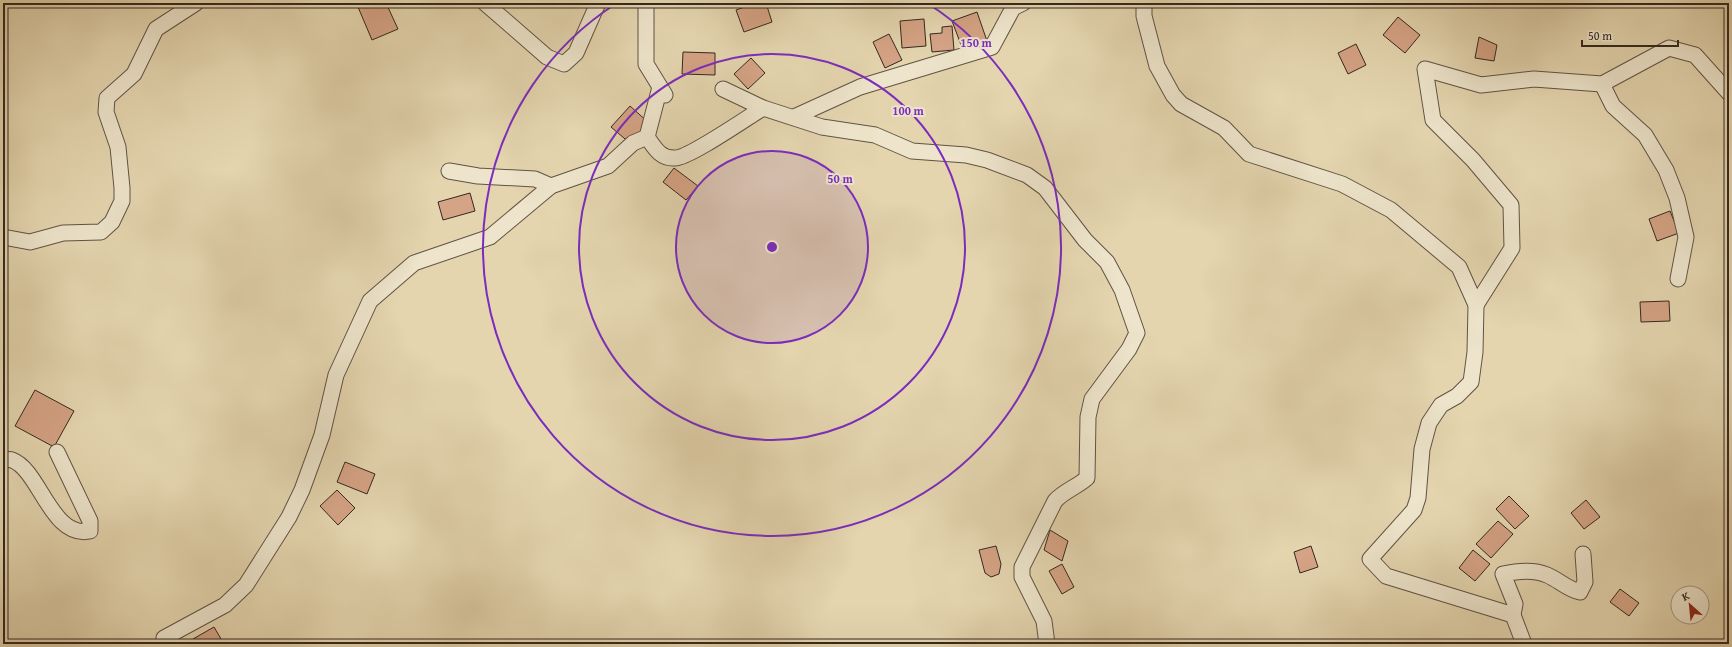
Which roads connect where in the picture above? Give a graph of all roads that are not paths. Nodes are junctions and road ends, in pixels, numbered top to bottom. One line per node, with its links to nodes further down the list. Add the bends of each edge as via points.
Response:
1 (196, 3): 15 (street, via 156,29 134,74 107,98 106,112 118,146 122,188 122,201 112,222 101,232 63,233 30,242)
2 (485, 3): 3 (street, via 547,58 564,64 576,54)
3 (598, 3)
4 (646, 3): 12 (street, via 646,64 663,92)
5 (1023, 3): 11 (street, via 1013,8 992,47 860,87)
6 (1144, 3): 17 (street, via 1144,16 1157,66 1181,104 1224,128 1249,154 1342,184 1390,210 1459,266)
7 (1602, 84): 9 (street, via 1669,48 1694,55); 16 (street, via 1613,106 1645,135 1666,170 1677,198 1686,237); 17 (street, via 1534,80 1481,85 1425,69 1433,120 1473,160 1511,205 1512,248)
8 (723, 88): 10 (street)
9 (1729, 93)
10 (763, 108): 11 (street); 12 (street, via 692,152 675,158 659,154)
11 (794, 117): 23 (street, via 822,127 875,135 912,151 966,155 987,160 1027,175 1045,188 1084,240 1108,262 1122,290 1137,333 1129,349 1092,399 1088,417 1087,478 1062,493 1055,501 1022,567 1022,577 1044,621)
12 (647, 136): 14 (street, via 634,143 608,166)
13 (449, 171): 14 (street, via 478,176 535,179)
14 (551, 186): 22 (street, via 490,237 414,263 370,301 336,375 322,435 289,517 246,585 225,605)
15 (3, 237)
16 (1678, 279)
17 (1476, 305): 21 (street, via 1475,352 1470,382 1457,396 1441,405 1429,423 1422,449 1418,498 1414,510 1370,559 1386,576)
18 (57, 452): 19 (street, via 90,521 90,531 73,529 56,515 23,468 12,460)
19 (3, 460)
20 (1583, 554): 21 (street, via 1585,582 1580,592 1571,590 1546,574 1519,570 1503,574 1515,604)
21 (1513, 614): 24 (street)
22 (164, 638)
23 (1047, 644)
24 (1524, 644)

